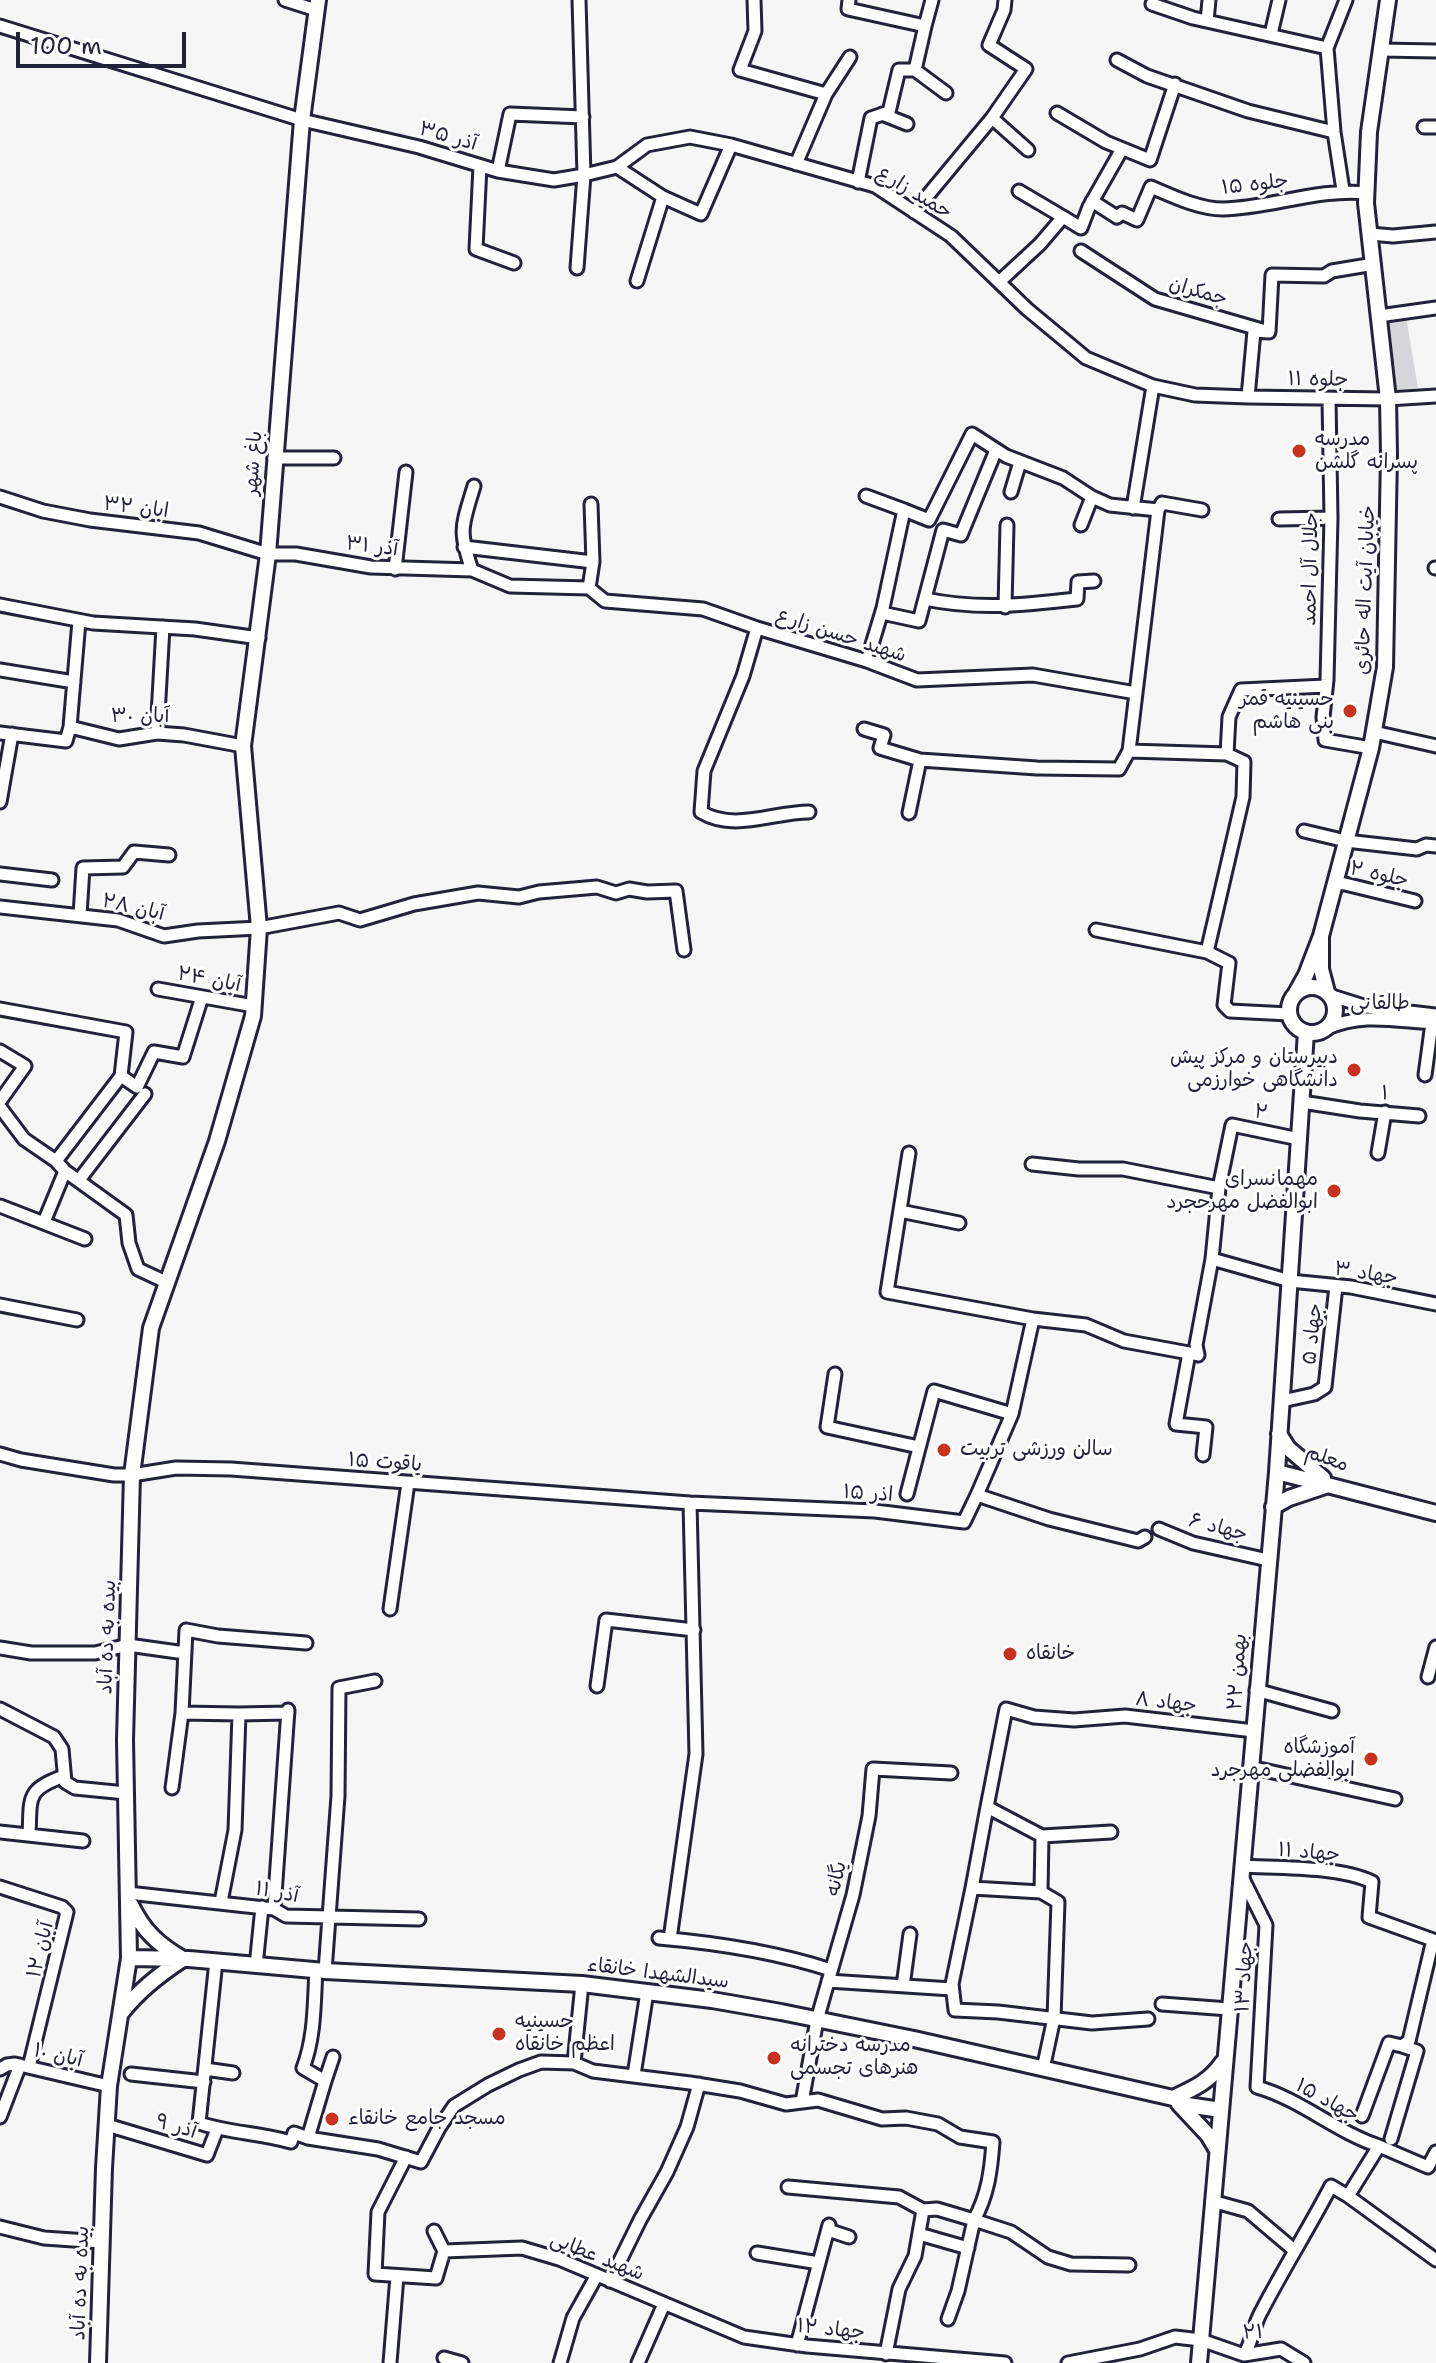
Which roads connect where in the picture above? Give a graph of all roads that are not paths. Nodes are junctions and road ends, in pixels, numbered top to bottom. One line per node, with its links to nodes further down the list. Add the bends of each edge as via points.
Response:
1 (285, 0): 12 (street)
2 (579, 0): 28 (street)
3 (754, 0): 25 (street, via 755,31 740,70)
4 (849, 0): 15 (street, via 848,9)
5 (932, 0): 15 (street)
6 (1005, 0): 29 (street, via 989,45 1026,69)
7 (1209, 0): 13 (street)
8 (1279, 0): 16 (street)
9 (1346, 0): 17 (street)
10 (1388, 0): 18 (main road, خیابان آیت اله حائری)
11 (1152, 4): 13 (street)
12 (317, 5): 30 (main road, باغ شهر)
13 (1207, 21): 16 (street)
14 (0, 26): 30 (street, آذر ۳۵)
15 (925, 26): 22 (street)
16 (1271, 34): 17 (street)
17 (1327, 48): 32 (street)
18 (1381, 50): 19 (street); 44 (main road, خیابان آیت اله حائری)
19 (1436, 51)
20 (850, 57): 25 (street)
21 (1117, 60): 23 (street)
22 (915, 70): 24 (street); 27 (street, via 899,70 889,112)
23 (1175, 84): 32 (street, via 1248,111); 34 (street, via 1150,160)
24 (946, 93)
25 (826, 94): 36 (street)
26 (1057, 113): 34 (street)
27 (882, 114): 31 (street); 41 (street, via 871,118)
28 (583, 117): 39 (street, via 510,114); 40 (street)
29 (992, 118): 35 (street); 47 (street)
30 (302, 120): 37 (street, آذر ۳۵); 66 (main road, باغ شهر)
31 (907, 124)
32 (1334, 132): 42 (street)
33 (731, 145): 36 (street, حمید زارع); 38 (street, حمید زارع, via 690,137 661,142 647,145); 45 (street, via 701,214)
34 (1122, 149): 46 (street)
35 (1028, 150)
36 (796, 164): 41 (street, حمید زارع)
37 (480, 166): 39 (street, آذر ۳۵); 52 (street, via 476,249)
38 (617, 167): 40 (street, آذر ۳۵); 45 (street)
39 (498, 171): 40 (street, آذر ۳۵, via 554,180)
40 (584, 175): 54 (street)
41 (858, 182): 47 (street, حمید زارع, via 875,186)
42 (1343, 190): 44 (street, جلوه ۱۵); 46 (street, جلوه ۱۵, via 1220,209 1151,187 1137,220 1122,213 1117,217)
43 (1019, 191): 48 (street)
44 (1367, 193): 50 (main road, خیابان آیت اله حائری)
45 (663, 197): 55 (street)
46 (1092, 201): 48 (street, via 1081,228)
47 (914, 212): 56 (street, حمید زارع, via 951,236)
48 (1063, 217): 56 (street)
49 (1436, 232): 50 (street)
50 (1370, 234): 53 (main road, خیابان آیت اله حائری)
51 (1081, 251): 59 (street, جمکران, via 1155,299)
52 (514, 263)
53 (1374, 264): 58 (main road, خیابان آیت اله حائری); 59 (street, via 1324,276 1272,275)
54 (577, 268)
55 (637, 281)
56 (999, 282): 60 (street, حمید زارع, via 1086,358)
57 (1436, 308): 58 (street)
58 (1379, 316): 64 (main road, خیابان آیت اله حائری)
59 (1269, 332): 62 (street, via 1254,331)
60 (1153, 386): 62 (street, حمید زارع, via 1195,395); 76 (street)
61 (1436, 396): 64 (street, جلوه ۱۱)
62 (1248, 397): 63 (street, جلوه ۱۱)
63 (1329, 399): 64 (street, جلوه ۱۱); 80 (street, جلال آل احمد)
64 (1388, 399): 106 (main road, خیابان آیت اله حائری, via 1387,626)
65 (996, 450): 68 (street); 77 (street, via 972,434 929,520); 91 (street, via 961,535 943,530)
66 (274, 458): 67 (street); 85 (main road, باغ شهر)
67 (334, 458)
68 (1020, 462): 71 (street); 74 (street, via 1063,478)
69 (406, 472): 87 (street)
70 (474, 486): 84 (street, via 461,528)
71 (1011, 492)
72 (866, 496): 77 (street)
73 (0, 497): 85 (street, ابان ۳۲, via 90,520 199,533)
74 (1092, 497): 76 (street); 83 (street)
75 (591, 504): 86 (street)
76 (1133, 508): 78 (street)
77 (904, 510): 94 (street)
78 (1158, 510): 79 (street, via 1162,503); 103 (street)
79 (1202, 510)
80 (1331, 518): 81 (street); 102 (street, جلال آل احمد)
81 (1279, 519)
82 (1007, 525): 93 (street)
83 (1081, 525)
84 (464, 547): 86 (street); 88 (street)
85 (268, 554): 87 (street, آذر ۳۱); 98 (main road, باغ شهر)
86 (593, 562): 90 (street)
87 (395, 569): 88 (street, آذر ۳۱)
88 (472, 570): 90 (street, via 510,586)
89 (1094, 581): 93 (street, via 1078,582 1077,599)
90 (589, 588): 97 (street, شهید حسن زارع, via 605,601 703,609)
91 (925, 599): 93 (street); 94 (street, via 919,621)
92 (0, 605): 95 (street)
93 (1005, 607)
94 (882, 613): 99 (street)
95 (79, 621): 96 (street); 101 (street)
96 (163, 627): 98 (street); 107 (street)
97 (757, 628): 99 (street, شهید حسن زارع); 116 (street, via 704,771 701,812 712,819 742,821)
98 (259, 638): 109 (main road, باغ شهر)
99 (867, 661): 103 (street, شهید حسن زارع, via 917,680 1033,675)
100 (0, 670): 101 (street)
101 (74, 682): 104 (street)
102 (1326, 686): 111 (street, جلال آل احمد, via 1325,740); 113 (street, via 1241,690 1229,717)
103 (1136, 693): 112 (street)
104 (70, 727): 107 (street, آبان ۳۰, via 119,739); 108 (street, via 66,741)
105 (864, 729): 114 (street, via 884,735 880,748)
106 (1374, 732): 110 (street); 111 (main road, خیابان آیت اله حائری)
107 (157, 733): 109 (street, آبان ۳۰)
108 (6, 734): 115 (street)
109 (243, 746): 128 (main road, باغ شهر)
110 (1436, 746)
111 (1371, 748): 119 (main road, خیابان آیت اله حائری)
112 (1129, 751): 113 (street); 114 (street, via 1119,769)
113 (1227, 754): 132 (street, via 1244,762 1243,797)
114 (920, 760): 117 (street)
115 (0, 802)
116 (809, 812)
117 (909, 813)
118 (1304, 831): 119 (street)
119 (1346, 841): 120 (street); 124 (main road, خیابان آیت اله حائری)
120 (1431, 846)
121 (169, 855): 127 (street, via 134,852 123,867 83,868)
122 (0, 874): 123 (street)
123 (52, 880)
124 (1335, 883): 125 (street, جلوه ۲); 130 (main road, خیابان آیت اله حائری)
125 (1415, 901)
126 (0, 907): 127 (street, آبان ۲۸)
127 (80, 915): 128 (street, آبان ۲۸, via 118,920 164,936)
128 (259, 928): 131 (street, آبان ۲۸, via 339,913 360,920 478,893 519,897 597,887 616,893 676,891); 137 (main road, بیده به ده آباد)
129 (1096, 930): 132 (street)
130 (1321, 936): 134 (main road); 135 (main road)
131 (684, 950)
132 (1207, 952): 139 (street, via 1229,963 1224,1005 1230,1011)
133 (158, 989): 136 (street, آبان ۲۴)
134 (1296, 993): 135 (main road, via 1317,987); 139 (main road)
135 (1328, 994): 140 (street, طالقانی); 141 (main road, via 1335,1009)
136 (202, 997): 137 (street, آبان ۲۴); 145 (street, via 183,1057 154,1052 137,1087)
137 (254, 1006): 165 (main road, بیده به ده آباد, via 217,1141)
138 (0, 1009): 145 (street, via 126,1032)
139 (1289, 1014): 142 (main road)
140 (1435, 1020): 141 (street, طالقانی, via 1363,1018); 144 (street)
141 (1325, 1029): 142 (main road)
142 (1306, 1032): 147 (main road, ۲۲ بهمن)
143 (0, 1051): 148 (street, via 25,1066)
144 (1425, 1075)
145 (121, 1076): 155 (street)
146 (145, 1094): 156 (street)
147 (1302, 1102): 149 (street, ۱); 151 (main road, ۲۲ بهمن)
148 (0, 1104): 155 (street, via 24,1139)
149 (1385, 1112): 150 (street, ۱); 153 (street)
150 (1419, 1116)
151 (1299, 1139): 157 (street, ۲, via 1232,1125); 164 (main road, ۲۲ بهمن)
152 (909, 1153): 159 (street)
153 (1378, 1153)
154 (1032, 1164): 157 (street, via 1123,1169)
155 (61, 1166): 156 (street); 160 (street)
156 (79, 1180): 165 (street, via 126,1215 138,1269)
157 (1219, 1188): 163 (street)
158 (0, 1206): 160 (street)
159 (900, 1211): 161 (street); 169 (street, via 887,1292)
160 (44, 1222): 162 (street)
161 (959, 1223)
162 (85, 1239)
163 (1212, 1259): 164 (street, جهاد ۳); 171 (street, via 1198,1355)
164 (1290, 1281): 166 (street, جهاد ۳); 173 (main road, ۲۲ بهمن)
165 (168, 1283): 180 (main road, بیده به ده آباد, via 151,1328)
166 (1336, 1286): 167 (street, جهاد ۳); 173 (street, جهاد ۵, via 1325,1387)
167 (1436, 1304)
168 (0, 1305): 170 (street)
169 (1033, 1319): 171 (street, via 1086,1325 1124,1341); 174 (street)
170 (77, 1320)
171 (1189, 1353): 178 (street, via 1176,1424 1206,1427)
172 (835, 1374): 176 (street, via 827,1427)
173 (1282, 1401): 175 (main road, ۲۲ بهمن)
174 (1012, 1414): 176 (street, via 934,1391); 184 (street)
175 (1279, 1434): 179 (main road, ۲۲ بهمن); 181 (main road)
176 (919, 1447): 183 (street)
177 (0, 1454): 180 (street, یاقوت ۱۵)
178 (1203, 1455)
179 (1277, 1467): 181 (main road, معلم); 186 (main road, ۲۲ بهمن)
180 (132, 1475): 182 (street, یاقوت ۱۵, via 176,1468 231,1469); 195 (main road, بیده به ده آباد)
181 (1327, 1482): 186 (main road); 188 (main road, معلم)
182 (408, 1483): 185 (street, یاقوت ۱۵); 192 (street)
183 (907, 1494)
184 (977, 1495): 187 (street, اذر ۱۵, via 964,1522 875,1511); 190 (street, via 1096,1531 1138,1541)
185 (690, 1503): 187 (street, یاقوت ۱۵); 193 (street)
186 (1273, 1507): 191 (main road, ۲۲ بهمن)
187 (769, 1508)
188 (1436, 1513)
189 (1159, 1529): 191 (street, جهاد ۶, via 1193,1543)
190 (1145, 1537)
191 (1268, 1560): 202 (main road, ۲۲ بهمن)
192 (390, 1609)
193 (694, 1630): 201 (street, via 606,1620); 235 (street, via 696,1754 664,1939 798,1959)
194 (306, 1643): 198 (street, via 186,1630)
195 (128, 1645): 197 (street, via 95,1653); 198 (street); 212 (main road, بیده به ده آباد)
196 (1436, 1647): 199 (street)
197 (0, 1648)
198 (185, 1653): 205 (street)
199 (1428, 1677)
200 (375, 1681): 227 (street, via 339,1688 338,1796)
201 (597, 1686)
202 (1256, 1690): 204 (street); 207 (main road, ۲۲ بهمن)
203 (0, 1709): 210 (street, via 59,1742)
204 (1332, 1711)
205 (182, 1713): 206 (street); 211 (street)
206 (239, 1714): 225 (street, via 235,1830); 226 (street, via 288,1712)
207 (1254, 1731): 208 (main road, ۲۲ بهمن); 214 (street, جهاد ۸, via 1125,1716 1034,1717 1006,1709)
208 (1250, 1767): 213 (street); 220 (main road, ۲۲ بهمن)
209 (951, 1773): 235 (street, یگانه, via 873,1769 853,1895)
210 (64, 1776): 212 (street, via 75,1788); 217 (street, via 41,1784 32,1797)
211 (172, 1788)
212 (126, 1793): 224 (main road, بیده به ده آباد)
213 (1395, 1799)
214 (987, 1807): 218 (street); 222 (street)
215 (0, 1832): 217 (street)
216 (1111, 1832): 218 (street)
217 (29, 1835): 219 (street)
218 (1042, 1836): 223 (street)
219 (83, 1841)
220 (1242, 1870): 241 (main road, ۲۲ بهمن); 246 (street, جهاد ۱۱, via 1360,1876 1372,1882 1369,1917 1433,1940 1409,2041); 261 (street, جهاد ۱۳, via 1266,1925)
221 (0, 1887): 250 (street, آبان ۱۲, via 67,1912)
222 (972, 1888): 223 (street); 238 (street)
223 (1041, 1892): 243 (street, via 1058,1902)
224 (128, 1895): 225 (street, آذر ۱۱); 230 (main road, بیده به ده آباد); 231 (main road, via 146,1932)
225 (221, 1902): 226 (street, آذر ۱۱)
226 (268, 1908): 227 (street, آذر ۱۱, via 286,1916); 233 (street)
227 (328, 1918): 228 (street, آذر ۱۱); 234 (street)
228 (419, 1919)
229 (910, 1934): 237 (street)
230 (129, 1958): 231 (main road, سیدالشهدا خانقاء); 242 (main road, بیده به ده آباد)
231 (183, 1959): 232 (main road, سیدالشهدا خانقاء); 242 (main road, via 152,1981)
232 (216, 1961): 233 (main road, سیدالشهدا خانقاء); 252 (street)
233 (256, 1966): 234 (main road, سیدالشهدا خانقاء)
234 (320, 1970): 236 (main road, سیدالشهدا خانقاء); 257 (street, via 303,2068)
235 (829, 1976): 237 (street); 245 (street, یگانه)
236 (582, 1984): 239 (main road, سیدالشهدا خانقاء); 249 (street)
237 (903, 1986): 238 (street)
238 (952, 1989): 243 (street, via 955,2010)
239 (647, 1992): 245 (main road, سیدالشهدا خانقاء); 256 (street)
240 (1162, 2004): 241 (street)
241 (1229, 2009): 248 (main road, ۲۲ بهمن)
242 (121, 2014): 260 (main road, بیده به ده آباد)
243 (1054, 2018): 244 (street, via 1092,2023); 253 (street)
244 (1148, 2019)
245 (817, 2020): 253 (main road, سیدالشهدا خانقاء); 263 (street, یگانه)
246 (1402, 2046): 265 (street, via 1389,2043); 270 (street, via 1417,2051)
247 (333, 2057): 257 (street)
248 (1225, 2059): 262 (main road, via 1203,2084); 264 (main road, ۲۲ بهمن)
249 (574, 2063): 256 (street, via 593,2071); 273 (street, via 541,2062 488,2085 454,2106 421,2162)
250 (24, 2066): 251 (street, آبان ۱۰); 260 (street, آبان ۱۰); 266 (street)
251 (0, 2069)
252 (205, 2069): 254 (street); 258 (street)
253 (1043, 2069): 262 (main road, سیدالشهدا خانقاء)
254 (233, 2073)
255 (131, 2074): 258 (street)
256 (634, 2075): 259 (street)
257 (325, 2081): 269 (street)
258 (204, 2082): 268 (street, via 199,2123)
259 (699, 2084): 263 (street, via 786,2104); 293 (street, via 672,2161)
260 (109, 2086): 267 (main road, بیده به ده آباد)
261 (1257, 2087): 270 (street, جهاد ۱۵, via 1296,2102 1359,2139)
262 (1173, 2098): 264 (main road, سیدالشهدا خانقاء); 271 (main road)
263 (802, 2102): 278 (street, via 818,2100 882,2119 938,2124 960,2137 993,2142 983,2203)
264 (1221, 2106): 271 (main road, ۲۲ بهمن)
265 (1362, 2116)
266 (0, 2117)
267 (107, 2125): 268 (street, آذر ۹, via 207,2155); 283 (main road, بیده به ده آباد)
268 (217, 2129): 269 (street, via 291,2142 294,2133)
269 (308, 2138): 273 (street)
270 (1385, 2143): 272 (street, جهاد ۱۵, via 1428,2167); 275 (street)
271 (1217, 2150): 276 (main road, ۲۲ بهمن)
272 (1436, 2152)
273 (406, 2157): 292 (street, via 378,2212 375,2274)
274 (788, 2187): 277 (street, via 899,2197)
275 (1348, 2196): 285 (street, via 1331,2186); 288 (street)
276 (1212, 2201): 285 (street, via 1248,2211); 296 (main road, ۲۲ بهمن)
277 (923, 2210): 278 (street); 281 (street)
278 (974, 2220): 284 (street); 290 (street, via 1011,2232 1048,2257 1071,2264)
279 (0, 2227): 283 (street, via 44,2238)
280 (434, 2231): 286 (street)
281 (919, 2234): 284 (street); 298 (street, via 899,2289)
282 (849, 2237): 289 (street, via 829,2228)
283 (102, 2242): 302 (main road, بیده به ده آباد)
284 (968, 2248): 295 (street)
285 (1294, 2250): 299 (street)
286 (444, 2251): 291 (street, شهید عطایی, via 522,2248); 292 (street, via 436,2278)
287 (757, 2253): 289 (street)
288 (1436, 2260)
289 (819, 2263): 297 (street)
290 (1129, 2265)
291 (597, 2275): 293 (street, شهید عطایی); 305 (street, via 573,2318)
292 (397, 2276): 303 (street)
293 (610, 2281): 294 (street, شهید عطایی)
294 (662, 2303): 297 (street, جهاد ۱۲, via 744,2337); 306 (street)
295 (948, 2319)
296 (1201, 2340): 299 (street, ۲۱); 308 (street, via 1175,2337); 309 (main road, ۲۲ بهمن)
297 (797, 2345): 301 (street, جهاد ۱۲)
298 (886, 2354): 301 (street, جهاد ۱۲); 307 (street, جهاد ۱۲)
299 (1244, 2355): 310 (street, ۲۱, via 1281,2349)
300 (444, 2358): 304 (street)
301 (863, 2358)
302 (98, 2363)
303 (390, 2363)
304 (462, 2363)
305 (560, 2363)
306 (638, 2363)
307 (1005, 2363)
308 (1068, 2363)
309 (1199, 2363)
310 (1304, 2363)

